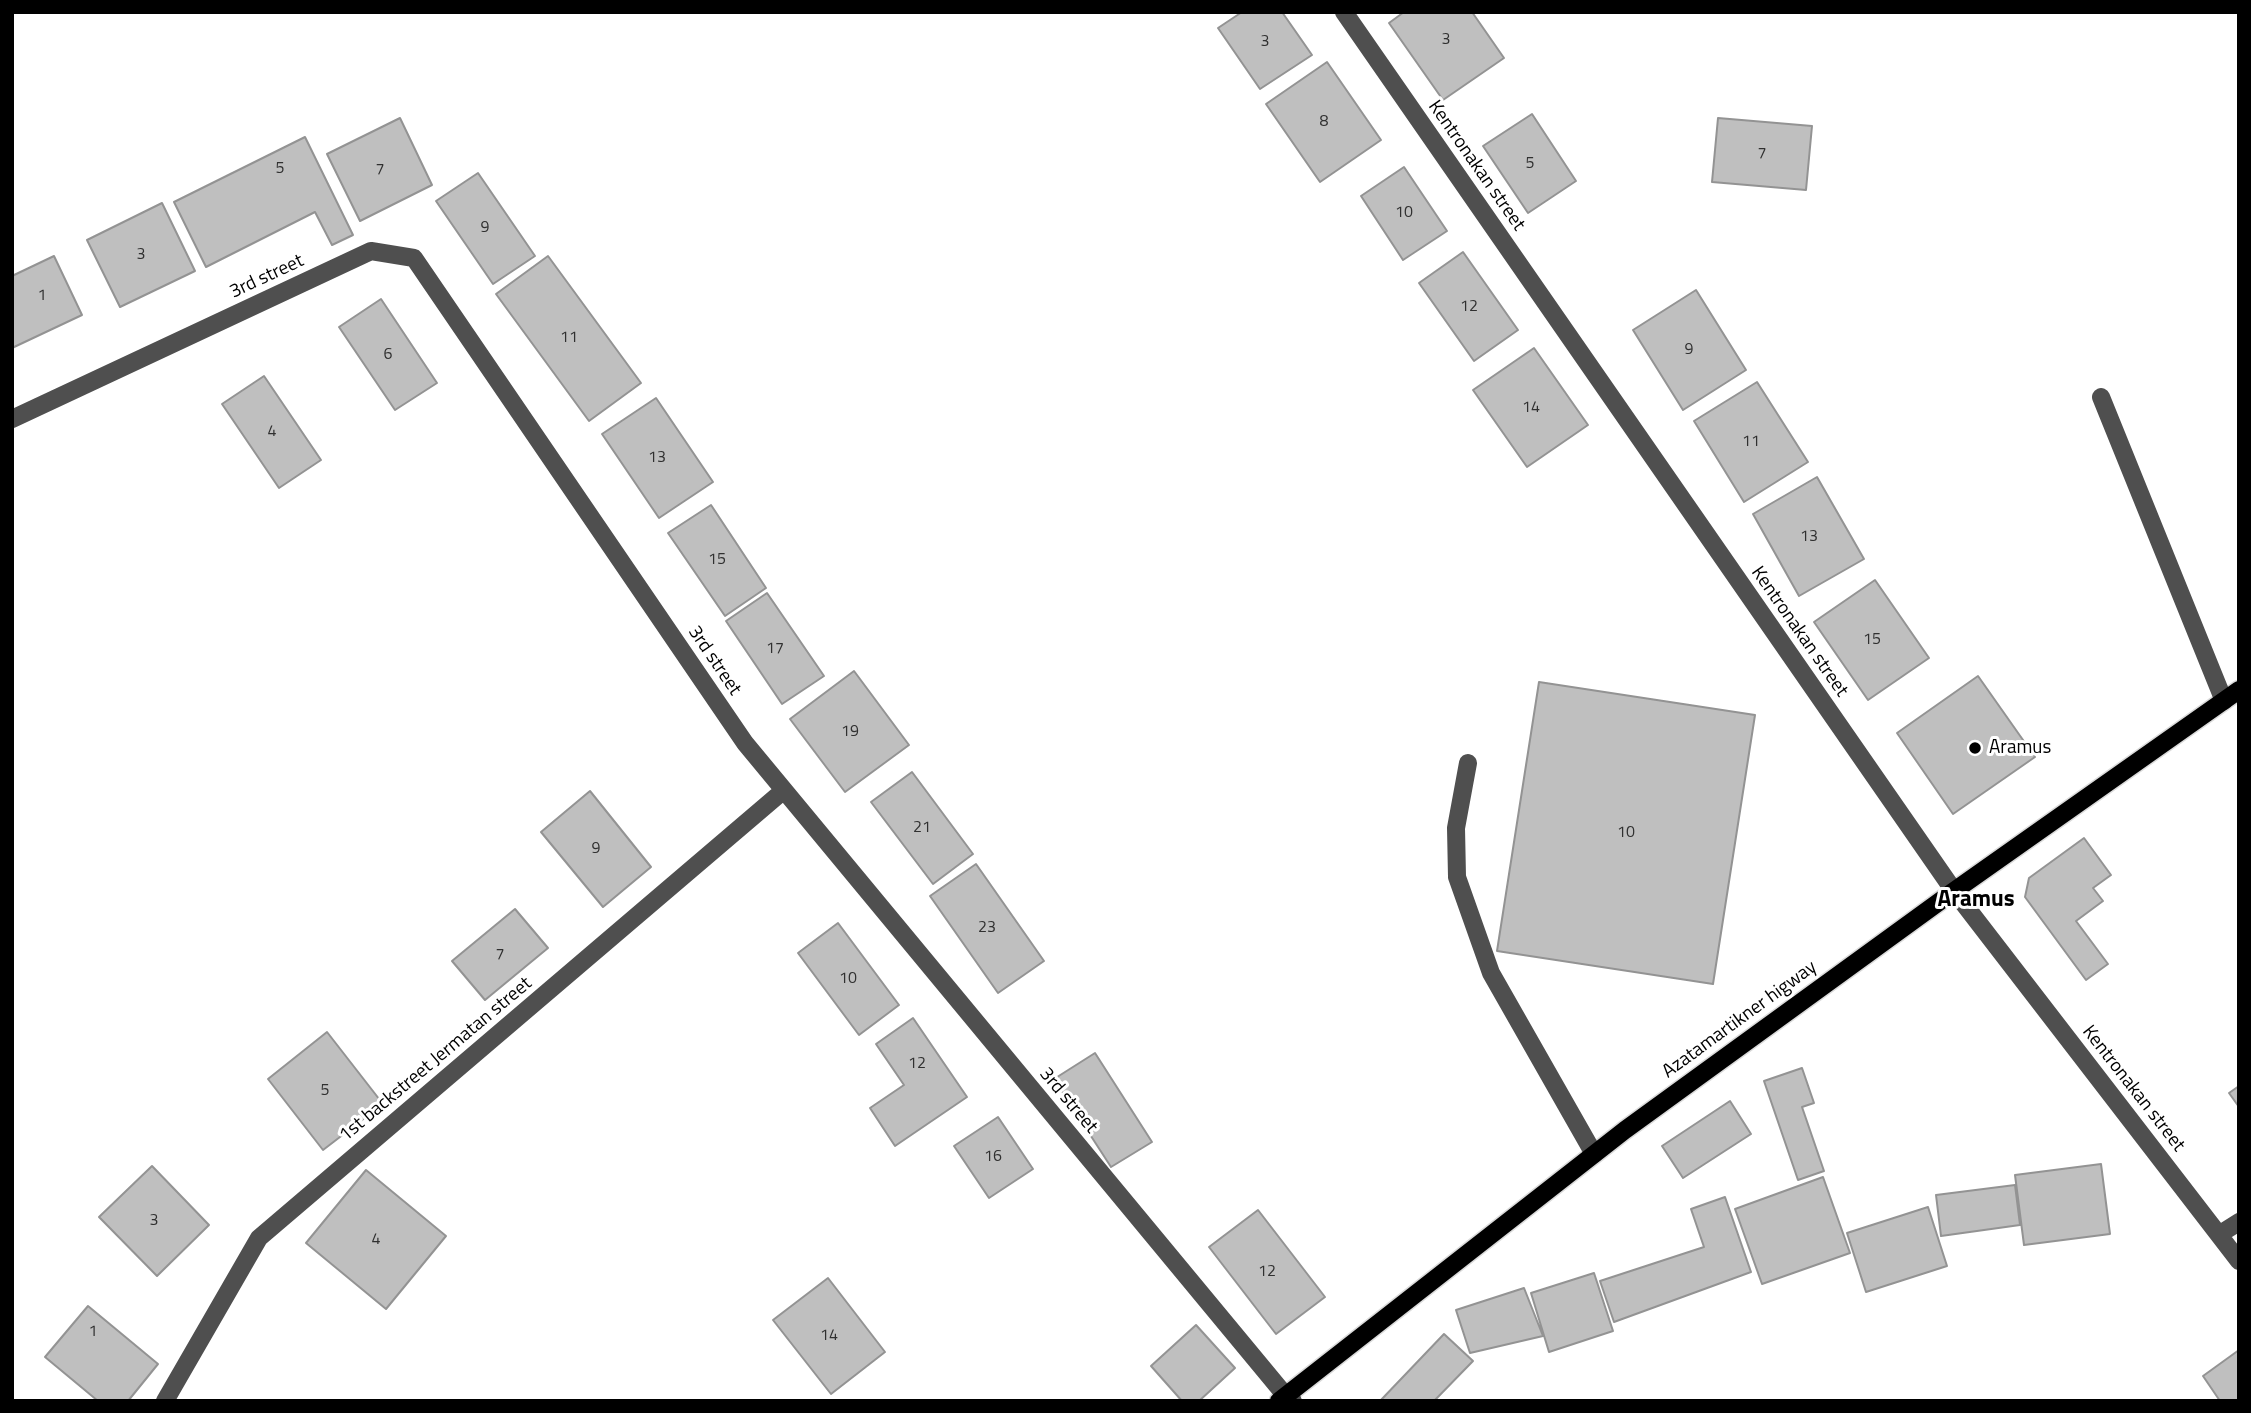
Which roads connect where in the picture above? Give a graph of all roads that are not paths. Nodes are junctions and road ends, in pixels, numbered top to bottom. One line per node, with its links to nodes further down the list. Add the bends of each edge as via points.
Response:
1 (1344, 12): 8 (street, Kentronakan street)
2 (2101, 397): 5 (street)
3 (12, 419): 7 (street, 3rd street, via 371,251 414,258 745,743)
4 (2239, 690): 5 (main road, Azatamartikner higway)
5 (2224, 701): 8 (main road, Azatamartikner higway)
6 (1468, 764): 9 (street, via 1456,828 1457,877 1491,973)
7 (783, 791): 13 (street, 3rd street); 14 (street, 1st backstreet Jermatan street, via 259,1238)
8 (1954, 891): 9 (main road, Azatamartikner higway); 11 (street, Kentronakan street)
9 (1594, 1154): 13 (main road, Azatamartikner higway)
10 (2239, 1222): 11 (street)
11 (2220, 1234): 12 (street, Kentronakan street)
12 (2239, 1261)
13 (1286, 1399)
14 (165, 1401)

